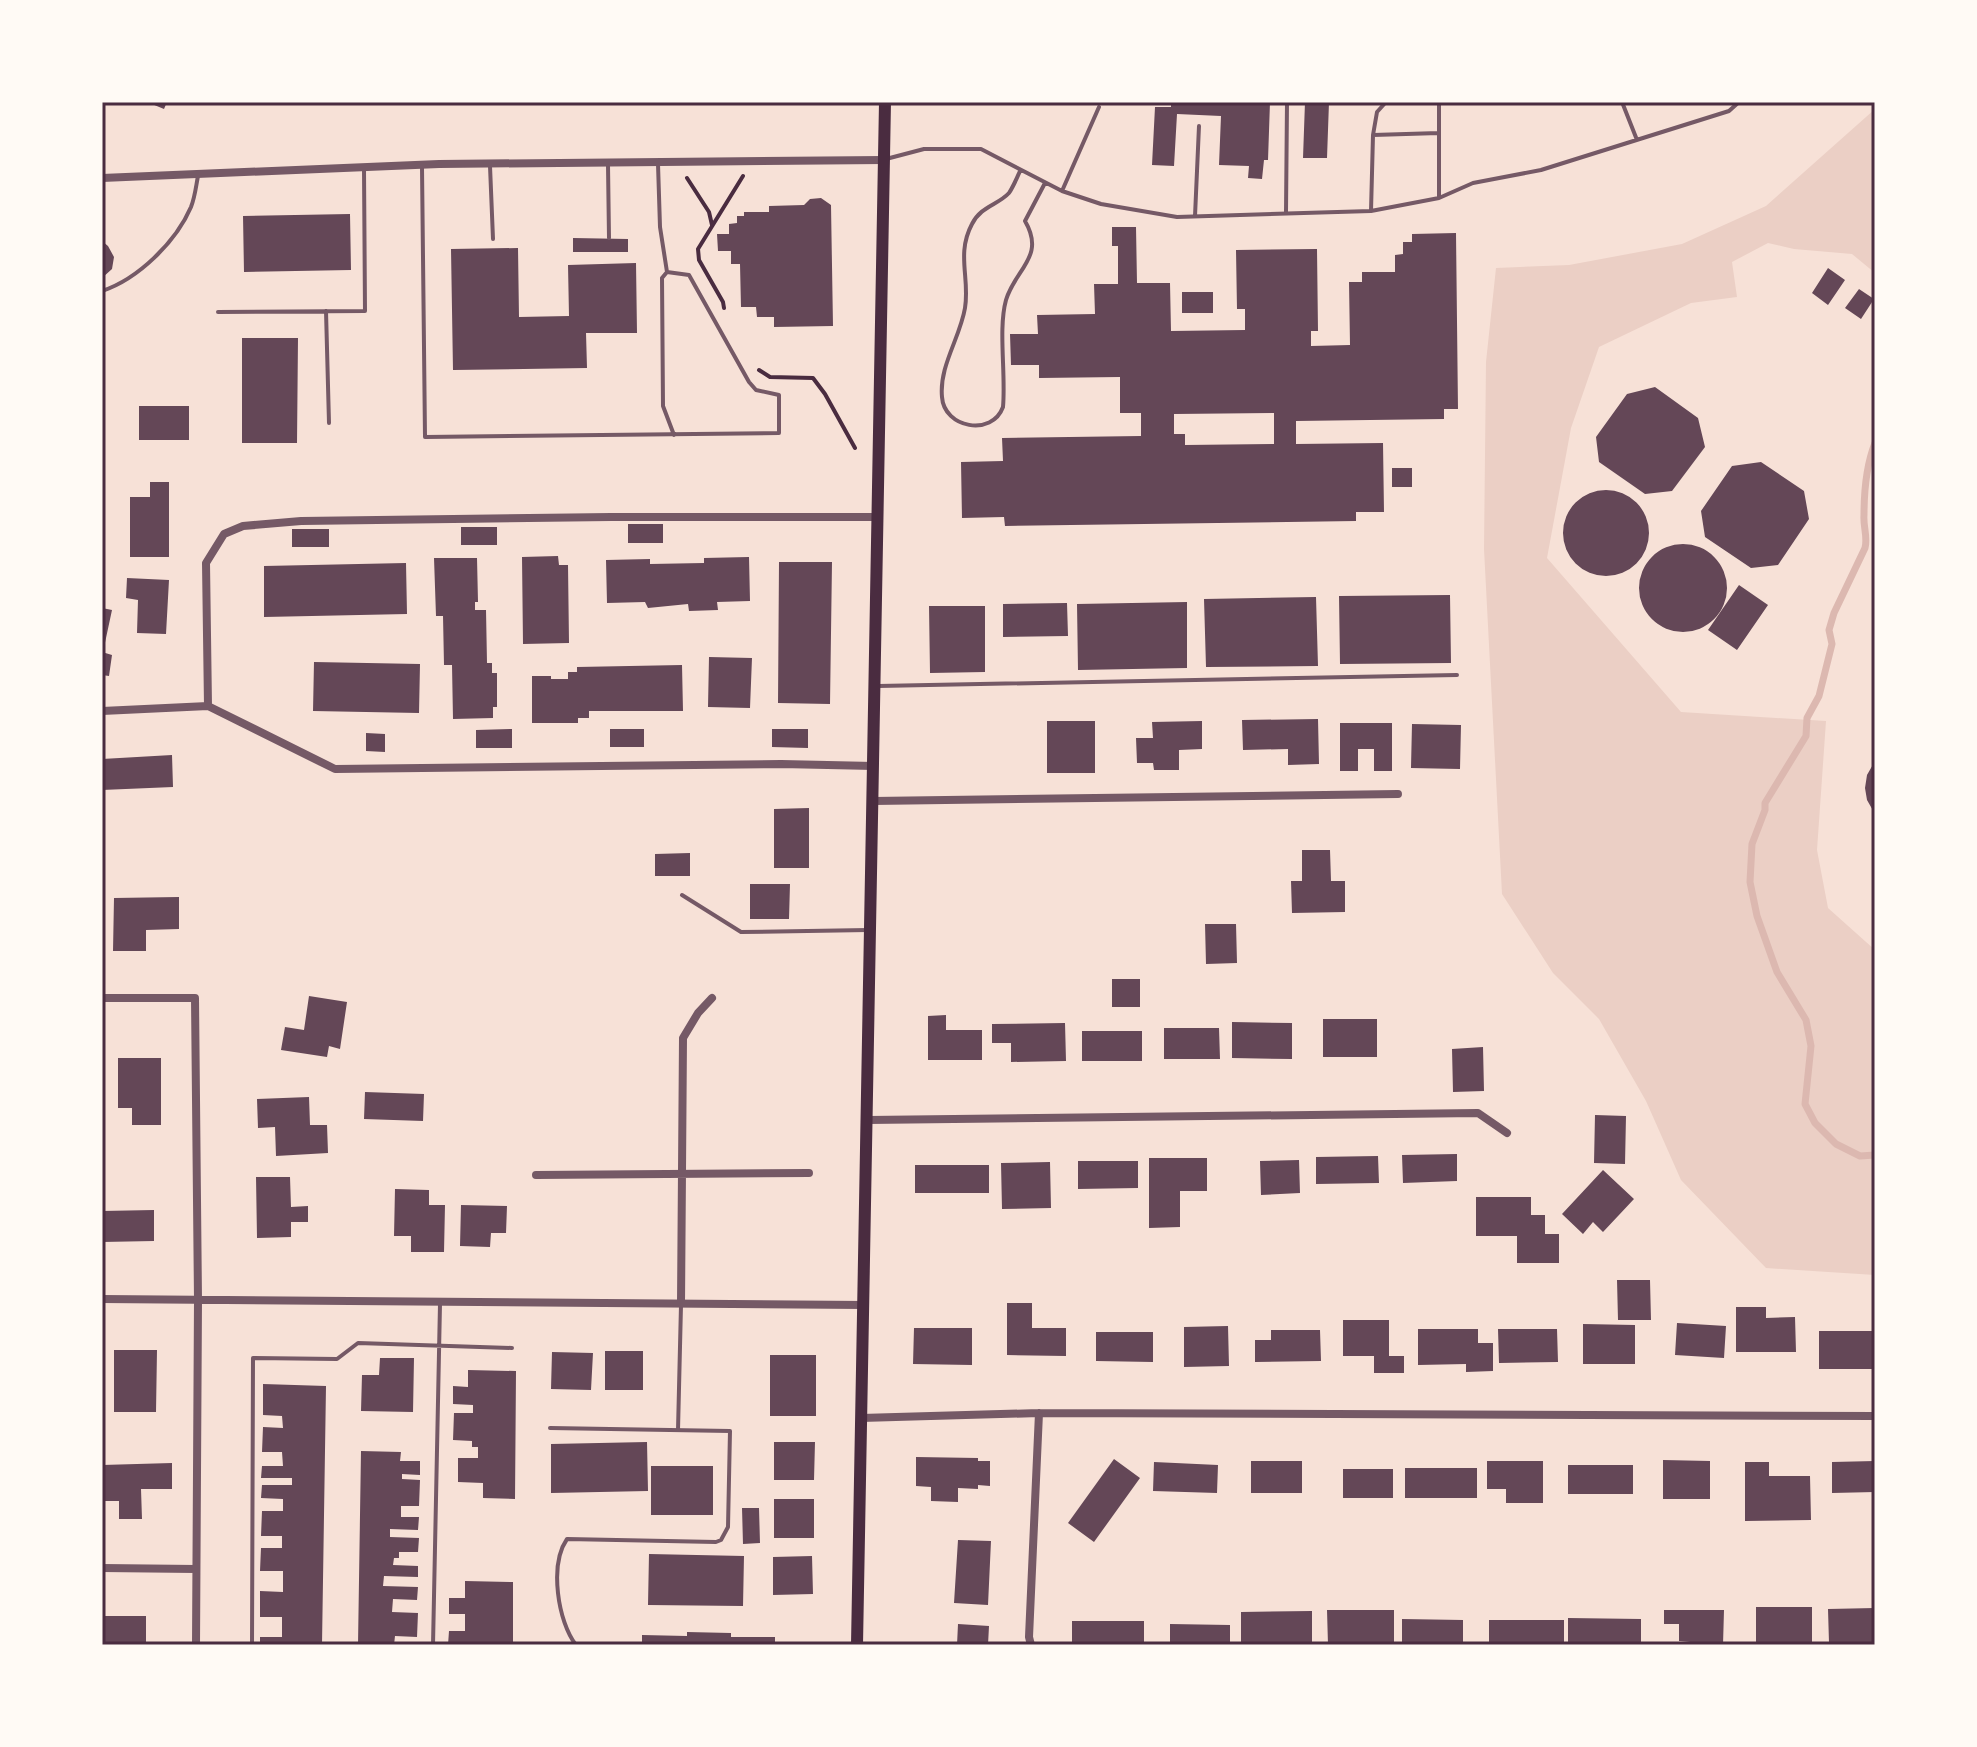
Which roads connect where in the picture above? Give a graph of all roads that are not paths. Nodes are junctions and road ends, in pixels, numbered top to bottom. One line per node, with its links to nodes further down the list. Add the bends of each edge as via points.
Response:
1 (885, 102): 13 (main road)
2 (1287, 102): 26 (lane)
3 (1386, 102): 11 (lane, via 1377,112)
4 (1496, 102): 7 (lane)
5 (1622, 102): 12 (lane)
6 (1739, 102): 12 (lane, via 1729,111)
7 (1439, 103): 10 (lane)
8 (1099, 107): 23 (lane)
9 (1199, 126): 27 (lane)
10 (1439, 133): 11 (lane); 24 (lane)
11 (1373, 135): 25 (lane)
12 (1637, 140): 24 (lane, via 1541,170 1473,183)
13 (884, 160): 15 (street); 19 (lane, via 924,149 981,149); 36 (main road)
14 (608, 162): 15 (street); 16 (street); 28 (lane)
15 (658, 162): 30 (lane)
16 (490, 163): 17 (street); 29 (lane)
17 (422, 165): 18 (street); 35 (lane, via 425,437)
18 (364, 167): 20 (street); 32 (lane, via 365,311)
19 (1020, 171): 22 (lane); 22 (lane, via 1008,194 973,220 963,243 965,306 943,374 942,396 945,411 971,426 987,424 1003,407 1007,298 1029,259 1032,232 1025,221)
20 (199, 174): 21 (street); 31 (lane, via 191,206 176,230 148,263)
21 (102, 178)
22 (1045, 183): 23 (lane)
23 (1062, 191): 27 (lane, via 1101,204)
24 (1439, 198): 25 (lane)
25 (1371, 211): 26 (lane)
26 (1286, 212): 27 (lane)
27 (1195, 216)
28 (609, 238)
29 (493, 239)
30 (667, 272): 35 (lane, via 662,278 663,406); 35 (lane, via 689,275 749,382 763,393 779,395 779,433)
31 (102, 291)
32 (326, 311): 33 (lane); 34 (lane)
33 (218, 312)
34 (329, 423)
35 (674, 435)
36 (878, 517): 38 (main road); 39 (street, via 301,521 243,526 224,534 206,563)
37 (1457, 675): 38 (lane)
38 (875, 686): 41 (main road)
39 (208, 706): 40 (street); 41 (street, via 335,769)
40 (102, 711)
41 (874, 766): 43 (main road)
42 (1398, 794): 43 (street)
43 (873, 801): 45 (main road)
44 (682, 895): 45 (lane, via 741,932)
45 (871, 930): 48 (main road)
46 (102, 998): 54 (street, via 195,998)
47 (712, 998): 50 (street, via 683,1038)
48 (868, 1120): 49 (street, via 1478,1113); 57 (main road)
49 (1507, 1133)
50 (681, 1173): 51 (street); 52 (street); 56 (street)
51 (809, 1173)
52 (536, 1175)
53 (102, 1299): 54 (street)
54 (198, 1300): 55 (street); 66 (street)
55 (440, 1302): 56 (street); 58 (lane)
56 (681, 1304): 57 (street); 64 (lane)
57 (864, 1305): 62 (main road)
58 (440, 1345): 59 (lane); 68 (lane, via 358,1343 337,1359 253,1358); 69 (lane)
59 (512, 1348)
60 (1039, 1413): 61 (street); 62 (street); 72 (street)
61 (1875, 1416)
62 (861, 1418): 71 (main road)
63 (550, 1428): 64 (lane)
64 (678, 1430): 70 (lane, via 730,1431 725,1535 716,1542 567,1539 559,1557 558,1592 567,1633)
65 (102, 1568): 66 (street)
66 (196, 1569): 67 (street)
67 (196, 1645)
68 (252, 1645)
69 (433, 1645)
70 (576, 1645)
71 (857, 1645)
72 (1031, 1645)

